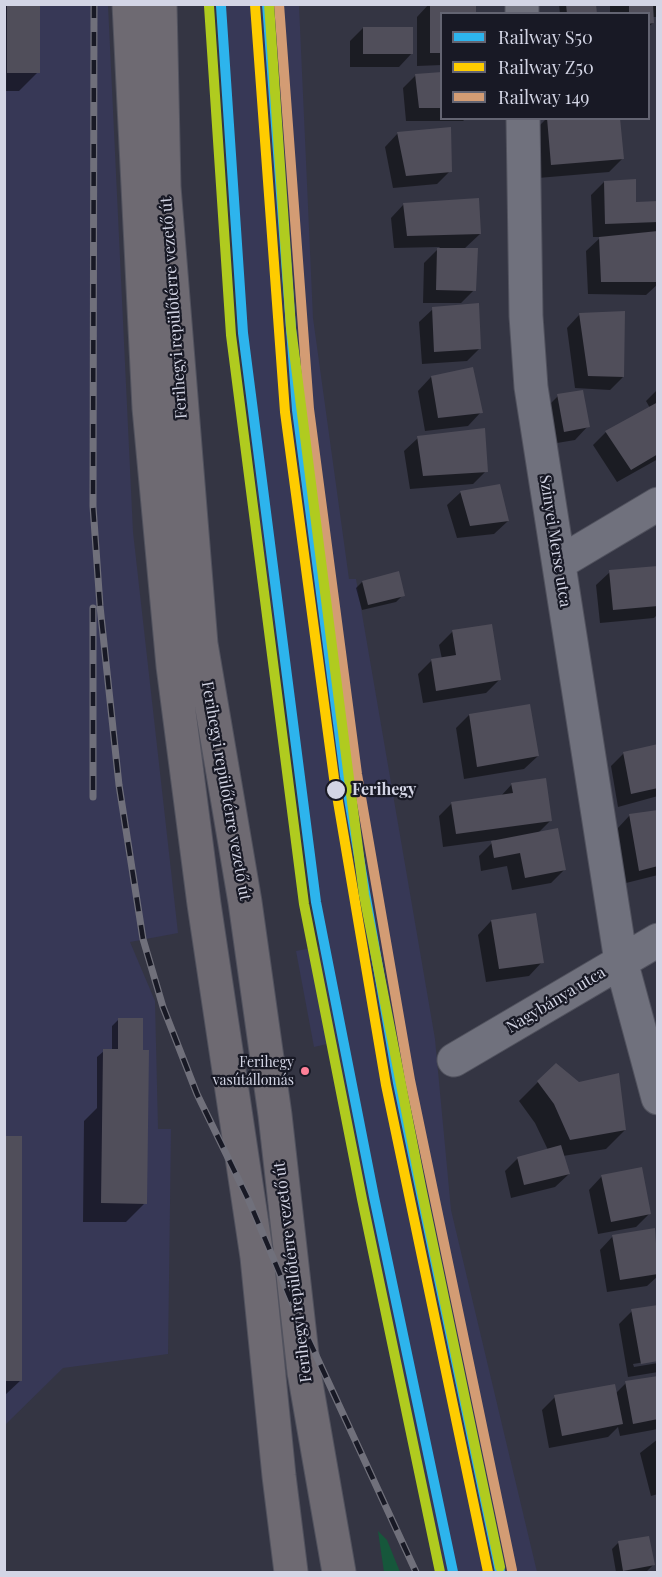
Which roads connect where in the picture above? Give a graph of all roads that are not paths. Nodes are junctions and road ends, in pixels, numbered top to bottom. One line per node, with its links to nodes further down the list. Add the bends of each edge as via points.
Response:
1 (129, 4): 10 (main road, Ferihegyi repülőtérre vezető út, via 149,408 173,666 257,1257)
2 (160, 4): 11 (main road, Ferihegyi repülőtérre vezető út, via 164,187 201,644 245,902 275,1115 304,1372)
3 (523, 120): 5 (street, Szinyei Merse utca, via 526,328 531,387)
4 (657, 504): 5 (street)
5 (559, 563): 7 (street, Szinyei Merse utca)
6 (657, 940): 7 (street, Nagybánya utca)
7 (621, 961): 8 (street, Nagybánya utca); 9 (street, Szinyei Merse utca)
8 (454, 1060)
9 (657, 1098)
10 (291, 1572)
11 (339, 1572)

